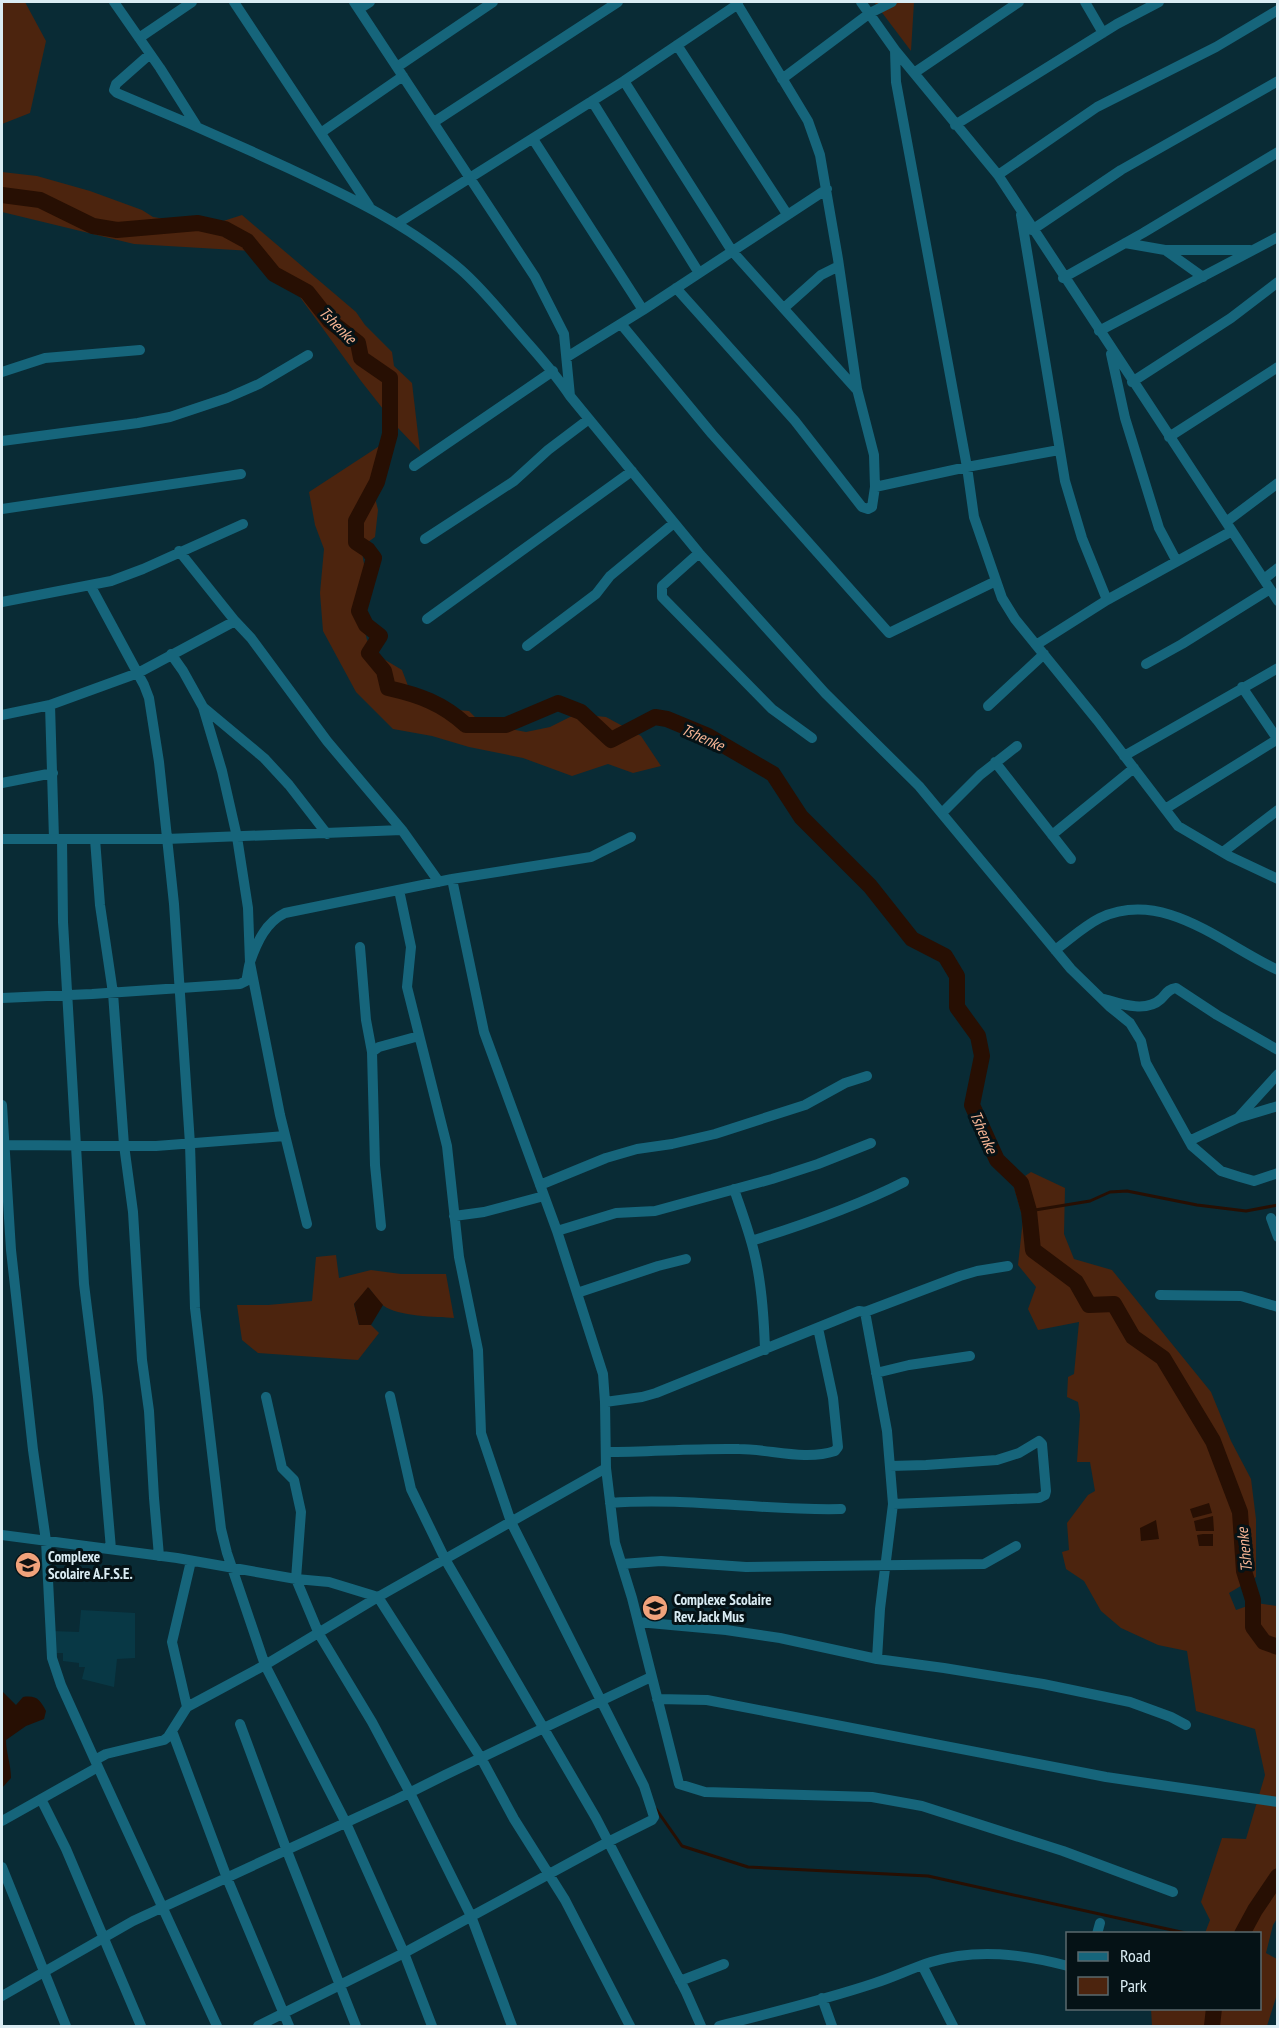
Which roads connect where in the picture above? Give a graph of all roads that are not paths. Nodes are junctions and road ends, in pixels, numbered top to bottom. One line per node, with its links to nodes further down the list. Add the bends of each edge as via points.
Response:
1 (114, 2): 17 (street)
2 (192, 2): 17 (street)
3 (234, 2): 30 (street)
4 (370, 2): 13 (street)
5 (493, 2): 21 (street)
6 (618, 2): 27 (street)
7 (861, 2): 15 (street)
8 (892, 2): 15 (street)
9 (1019, 2): 22 (street)
10 (1085, 2): 16 (street)
11 (1159, 2): 16 (street)
12 (737, 3): 18 (street); 23 (street)
13 (356, 5): 21 (street)
14 (1278, 10): 33 (street, via 1216,47 1097,107)
15 (870, 13): 19 (street); 23 (street)
16 (1103, 33): 28 (street)
17 (139, 38): 20 (street)
18 (677, 45): 24 (street); 38 (street)
19 (895, 50): 22 (street); 71 (street, via 894,72)
20 (150, 54): 29 (street); 29 (street, via 114,90)
21 (400, 71): 27 (street); 30 (street)
22 (914, 73): 28 (street)
23 (782, 79): 35 (street, via 814,134)
24 (624, 81): 26 (street); 45 (street)
25 (1278, 81): 40 (street, via 1120,170)
26 (591, 101): 31 (street); 47 (street)
27 (434, 122): 34 (street)
28 (955, 124): 33 (street)
29 (196, 125): 36 (street)
30 (322, 132): 36 (street)
31 (533, 139): 34 (street); 53 (street)
32 (1278, 152): 42 (street)
33 (998, 175): 37 (street)
34 (471, 177): 39 (street); 59 (street, via 535,277 561,326)
35 (827, 189): 38 (street); 46 (street)
36 (369, 206): 39 (street)
37 (1020, 209): 40 (street); 69 (street)
38 (787, 214): 45 (street)
39 (398, 224): 61 (street, via 489,297)
40 (1032, 230): 49 (street)
41 (1278, 237): 44 (street)
42 (1125, 243): 43 (street); 49 (street)
43 (1164, 250): 44 (street); 48 (street)
44 (1254, 250): 48 (street)
45 (732, 251): 47 (street); 52 (street)
46 (839, 266): 52 (street, via 821,275); 64 (street)
47 (699, 273): 51 (street)
48 (1203, 277): 55 (street)
49 (1063, 278): 55 (street)
50 (1278, 282): 63 (street)
51 (676, 288): 53 (street); 75 (street, via 795,421 862,507 872,507)
52 (784, 308): 64 (street)
53 (643, 310): 54 (street)
54 (621, 324): 59 (street); 85 (street, via 712,434 889,633)
55 (1098, 332): 56 (street)
56 (1110, 348): 63 (street); 83 (street, via 1125,418 1159,528)
57 (140, 350): 62 (street, via 45,358)
58 (308, 356): 68 (street, via 259,384 170,417)
59 (567, 357): 65 (street)
60 (1278, 367): 67 (street)
61 (553, 371): 65 (street); 70 (street)
62 (2, 372)
63 (1132, 382): 67 (street)
64 (857, 389): 75 (street, via 874,455)
65 (570, 396): 66 (street)
66 (589, 418): 72 (street); 80 (street, via 514,481)
67 (1169, 437): 79 (street)
68 (2, 441)
69 (1059, 450): 71 (street); 88 (street, via 1082,538)
70 (414, 466)
71 (968, 467): 75 (street); 85 (street, via 974,517)
72 (632, 471): 77 (street); 91 (street)
73 (241, 474): 76 (street)
74 (1278, 483): 79 (street)
75 (875, 487)
76 (2, 509)
77 (674, 523): 82 (street); 94 (street, via 610,576 596,594)
78 (243, 524): 81 (street)
79 (1229, 527): 83 (street); 86 (street)
80 (425, 539)
81 (179, 552): 87 (street, via 111,581); 92 (street)
82 (699, 553): 105 (street, via 662,586 662,597 772,709); 115 (street, via 825,693 920,786)
83 (1176, 560): 88 (street)
84 (1278, 568): 86 (street)
85 (996, 581): 93 (street, via 1015,619)
86 (1267, 584): 90 (street); 97 (street, via 1202,632)
87 (90, 585): 89 (street); 99 (street)
88 (1107, 600): 93 (street)
89 (2, 602)
90 (1278, 602)
91 (428, 619)
92 (235, 621): 95 (street); 116 (street, via 327,741)
93 (1036, 645): 96 (street)
94 (527, 646)
95 (171, 654): 99 (street); 103 (street)
96 (1044, 654): 102 (street); 108 (street)
97 (1146, 664)
98 (1278, 668): 100 (street)
99 (138, 673): 101 (street); 122 (street, via 149,698 154,726)
100 (1242, 687): 106 (street); 108 (street)
101 (50, 705): 104 (street); 111 (street)
102 (988, 706)
103 (202, 707): 117 (street, via 264,758); 119 (street)
104 (2, 715)
105 (812, 738)
106 (1277, 740): 113 (street)
107 (1017, 746): 109 (street)
108 (1124, 756): 110 (street)
109 (995, 762): 115 (street); 118 (street)
110 (1134, 768): 113 (street); 118 (street)
111 (53, 773): 112 (street); 121 (street)
112 (2, 783)
113 (1165, 809): 125 (street, via 1178,826)
114 (1278, 810): 125 (street)
115 (942, 813): 132 (street)
116 (402, 830): 117 (street); 129 (street)
117 (327, 834): 119 (street)
118 (1052, 835): 126 (street)
119 (237, 837): 122 (street); 133 (street, via 250,921)
120 (631, 837): 127 (street, via 591,857)
121 (58, 838): 123 (street); 124 (street); 137 (street)
122 (166, 838): 124 (street); 135 (street)
123 (2, 839)
124 (95, 839): 136 (street)
125 (1223, 852): 128 (street)
126 (1071, 859)
127 (452, 879): 129 (street); 157 (street, via 484,1032)
128 (1278, 879)
129 (439, 882): 130 (street)
130 (399, 890): 133 (street, via 285,913 264,931); 140 (street, via 411,946 407,987)
131 (360, 947): 142 (street)
132 (1055, 950): 134 (street, via 1098,919 1127,911 1157,912 1191,922); 139 (street)
133 (250, 963): 135 (street, via 246,981 240,984); 148 (street)
134 (1278, 970)
135 (179, 988): 136 (street); 151 (street)
136 (113, 993): 137 (street); 153 (street)
137 (69, 995): 138 (street); 154 (street)
138 (2, 998)
139 (1101, 998): 141 (street, via 1144,1006 1176,988); 149 (street, via 1130,1023 1141,1041 1146,1063)
140 (419, 1036): 142 (street); 160 (street, via 447,1146)
141 (1278, 1050)
142 (372, 1052): 163 (street)
143 (1278, 1074): 147 (street)
144 (867, 1076): 157 (street, via 806,1105 715,1134 606,1158)
145 (2, 1106): 152 (street)
146 (1278, 1106): 147 (street)
147 (1238, 1118): 149 (street)
148 (285, 1136): 151 (street); 162 (street)
149 (1189, 1141): 155 (street, via 1221,1171 1254,1181)
150 (871, 1143): 158 (street, via 818,1164)
151 (190, 1144): 153 (street); 196 (street, via 195,1308 220,1529)
152 (4, 1145): 154 (street); 188 (street, via 11,1250)
153 (124, 1145): 154 (street); 191 (street, via 133,1212)
154 (78, 1146): 190 (street, via 84,1284)
155 (1278, 1173)
156 (904, 1182): 166 (street, via 802,1226)
157 (540, 1185): 159 (street)
158 (734, 1189): 164 (street, via 655,1210 612,1214); 166 (street)
159 (544, 1196): 160 (street); 164 (street)
160 (454, 1216): 186 (street, via 478,1350 481,1433)
161 (1271, 1218): 165 (street)
162 (307, 1224)
163 (381, 1226)
164 (557, 1230): 169 (street)
165 (1278, 1237)
166 (751, 1241): 174 (street, via 764,1309)
167 (686, 1259): 169 (street)
168 (1008, 1266): 172 (street, via 960,1276)
169 (577, 1293): 179 (street, via 603,1374)
170 (1160, 1295): 171 (street, via 1241,1296)
171 (1278, 1307)
172 (865, 1312): 173 (street); 176 (street)
173 (818, 1328): 174 (street); 180 (street, via 833,1398 838,1448 835,1451 790,1454 722,1448)
174 (765, 1350): 179 (street, via 656,1393)
175 (970, 1356): 176 (street)
176 (876, 1373): 181 (street)
177 (390, 1396): 192 (street, via 411,1490)
178 (266, 1397): 197 (street, via 282,1468 294,1480 301,1512)
179 (605, 1402): 180 (street)
180 (606, 1452): 182 (street)
181 (890, 1466): 184 (street); 184 (street, via 997,1460 1039,1442 1046,1486 1045,1494 1039,1498)
182 (606, 1468): 183 (street); 186 (street)
183 (610, 1503): 185 (street, via 663,1500); 194 (street)
184 (893, 1504): 195 (street)
185 (841, 1509)
186 (511, 1521): 192 (street); 205 (street)
187 (2, 1535): 188 (street)
188 (46, 1541): 190 (street); 212 (street, via 52,1658)
189 (1016, 1545): 195 (street, via 984,1564)
190 (111, 1549): 191 (street)
191 (159, 1556): 193 (street)
192 (445, 1559): 198 (street); 209 (street)
193 (190, 1561): 196 (street); 206 (street, via 172,1642)
194 (622, 1564): 195 (street, via 661,1561 746,1567); 199 (street)
195 (886, 1565): 201 (street)
196 (232, 1567): 197 (street); 202 (street)
197 (296, 1579): 198 (street, via 329,1582); 200 (street)
198 (378, 1597): 200 (street); 211 (street)
199 (638, 1622): 201 (street, via 780,1638); 203 (street)
200 (319, 1634): 202 (street); 213 (street)
201 (877, 1659): 208 (street, via 1130,1702)
202 (265, 1665): 206 (street); 217 (street)
203 (651, 1677): 204 (street); 205 (street)
204 (657, 1699): 215 (street, via 707,1700 1107,1777); 223 (street, via 681,1786 705,1792 872,1797 922,1806 1063,1851)
205 (600, 1700): 209 (street); 218 (street, via 644,1786 654,1817)
206 (187, 1707): 210 (street)
207 (240, 1724): 219 (street)
208 (1186, 1725)
209 (543, 1727): 211 (street); 218 (street)
210 (172, 1731): 212 (street, via 164,1740 106,1754); 222 (street)
211 (481, 1758): 213 (street); 221 (street)
212 (97, 1764): 214 (street); 224 (street)
213 (410, 1793): 217 (street); 225 (street)
214 (42, 1798): 216 (street); 226 (street)
215 (1278, 1803)
216 (2, 1821)
217 (346, 1823): 219 (street); 227 (street)
218 (608, 1842): 221 (street); 232 (street)
219 (286, 1851): 222 (street); 233 (street)
220 (2, 1867): 231 (street)
221 (549, 1875): 225 (street); 246 (street)
222 (227, 1878): 224 (street); 236 (street)
223 (1173, 1892)
224 (162, 1908): 226 (street); 240 (street)
225 (471, 1916): 227 (street); 245 (street)
226 (103, 1938): 231 (street); 239 (street)
227 (404, 1953): 233 (street); 244 (street)
228 (724, 1964): 232 (street)
229 (922, 1965): 230 (street, via 953,1957 1003,1954); 235 (street); 250 (street)
230 (1066, 1966)
231 (45, 1971): 234 (street); 238 (street)
232 (680, 1981): 247 (street)
233 (339, 1986): 236 (street); 243 (street)
234 (2, 1996)
235 (822, 1998): 237 (street); 249 (street)
236 (284, 2014): 241 (street); 242 (street)
237 (763, 2021): 248 (street)
238 (66, 2026)
239 (141, 2026)
240 (217, 2026)
241 (258, 2026)
242 (289, 2026)
243 (356, 2026)
244 (432, 2026)
245 (512, 2026)
246 (630, 2026)
247 (701, 2026)
248 (719, 2026)
249 (832, 2026)
250 (953, 2026)

